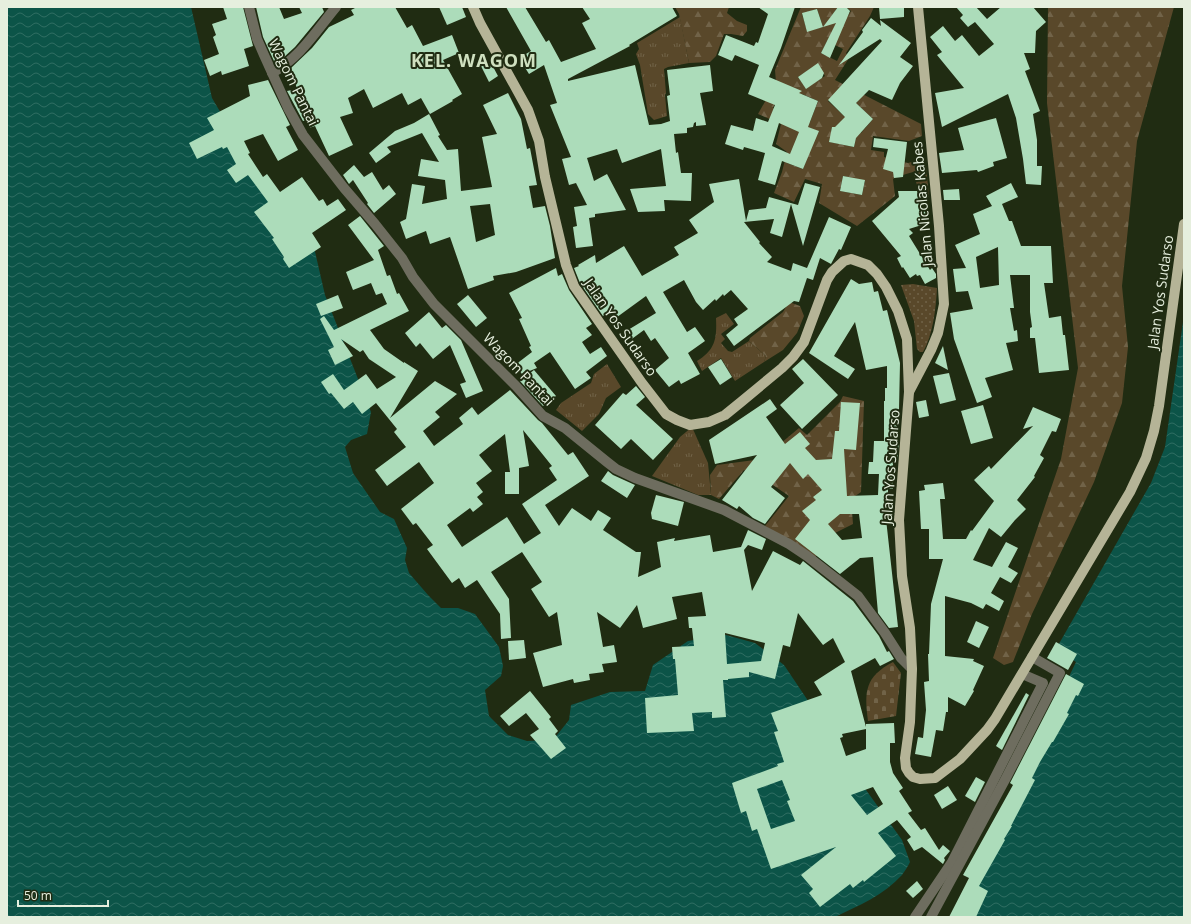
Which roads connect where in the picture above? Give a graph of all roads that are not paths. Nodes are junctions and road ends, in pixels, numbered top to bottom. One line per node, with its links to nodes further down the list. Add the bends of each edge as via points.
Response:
1 (249, 7): 5 (street, Wagom Pantai, via 257,39)
2 (336, 7): 5 (street, via 302,50)
3 (473, 7): 7 (main road, Jalan Yos Sudarso, via 528,110 538,141 566,265 574,286 666,414 690,425 709,422 725,414 782,368 804,342 832,272 844,261 851,259 868,265 877,274 898,311 906,339)
4 (918, 7): 7 (main road, Jalan Nicolas Kabes, via 940,226 944,304 938,333)
5 (272, 73): 9 (street, Wagom Pantai, via 303,135 402,258 434,304 544,416 565,428 614,467 641,480 724,510 807,556 858,596 901,658)
6 (1184, 224): 8 (main road, Jalan Yos Sudarso, via 1159,406 1146,458 1130,492)
7 (909, 392): 9 (main road, Jalan Yos Sudarso, via 899,520)
8 (1032, 656): 10 (main road, Jalan Yos Sudarso); 11 (street, via 1060,673)
9 (912, 669): 10 (main road, Jalan Yos Sudarso, via 905,763 909,773 920,779 935,778 960,759 987,730)
10 (1022, 674): 11 (street, via 1043,683)
11 (1002, 776): 12 (street)
12 (955, 865): 13 (street); 14 (street)
13 (915, 917)
14 (931, 917)

